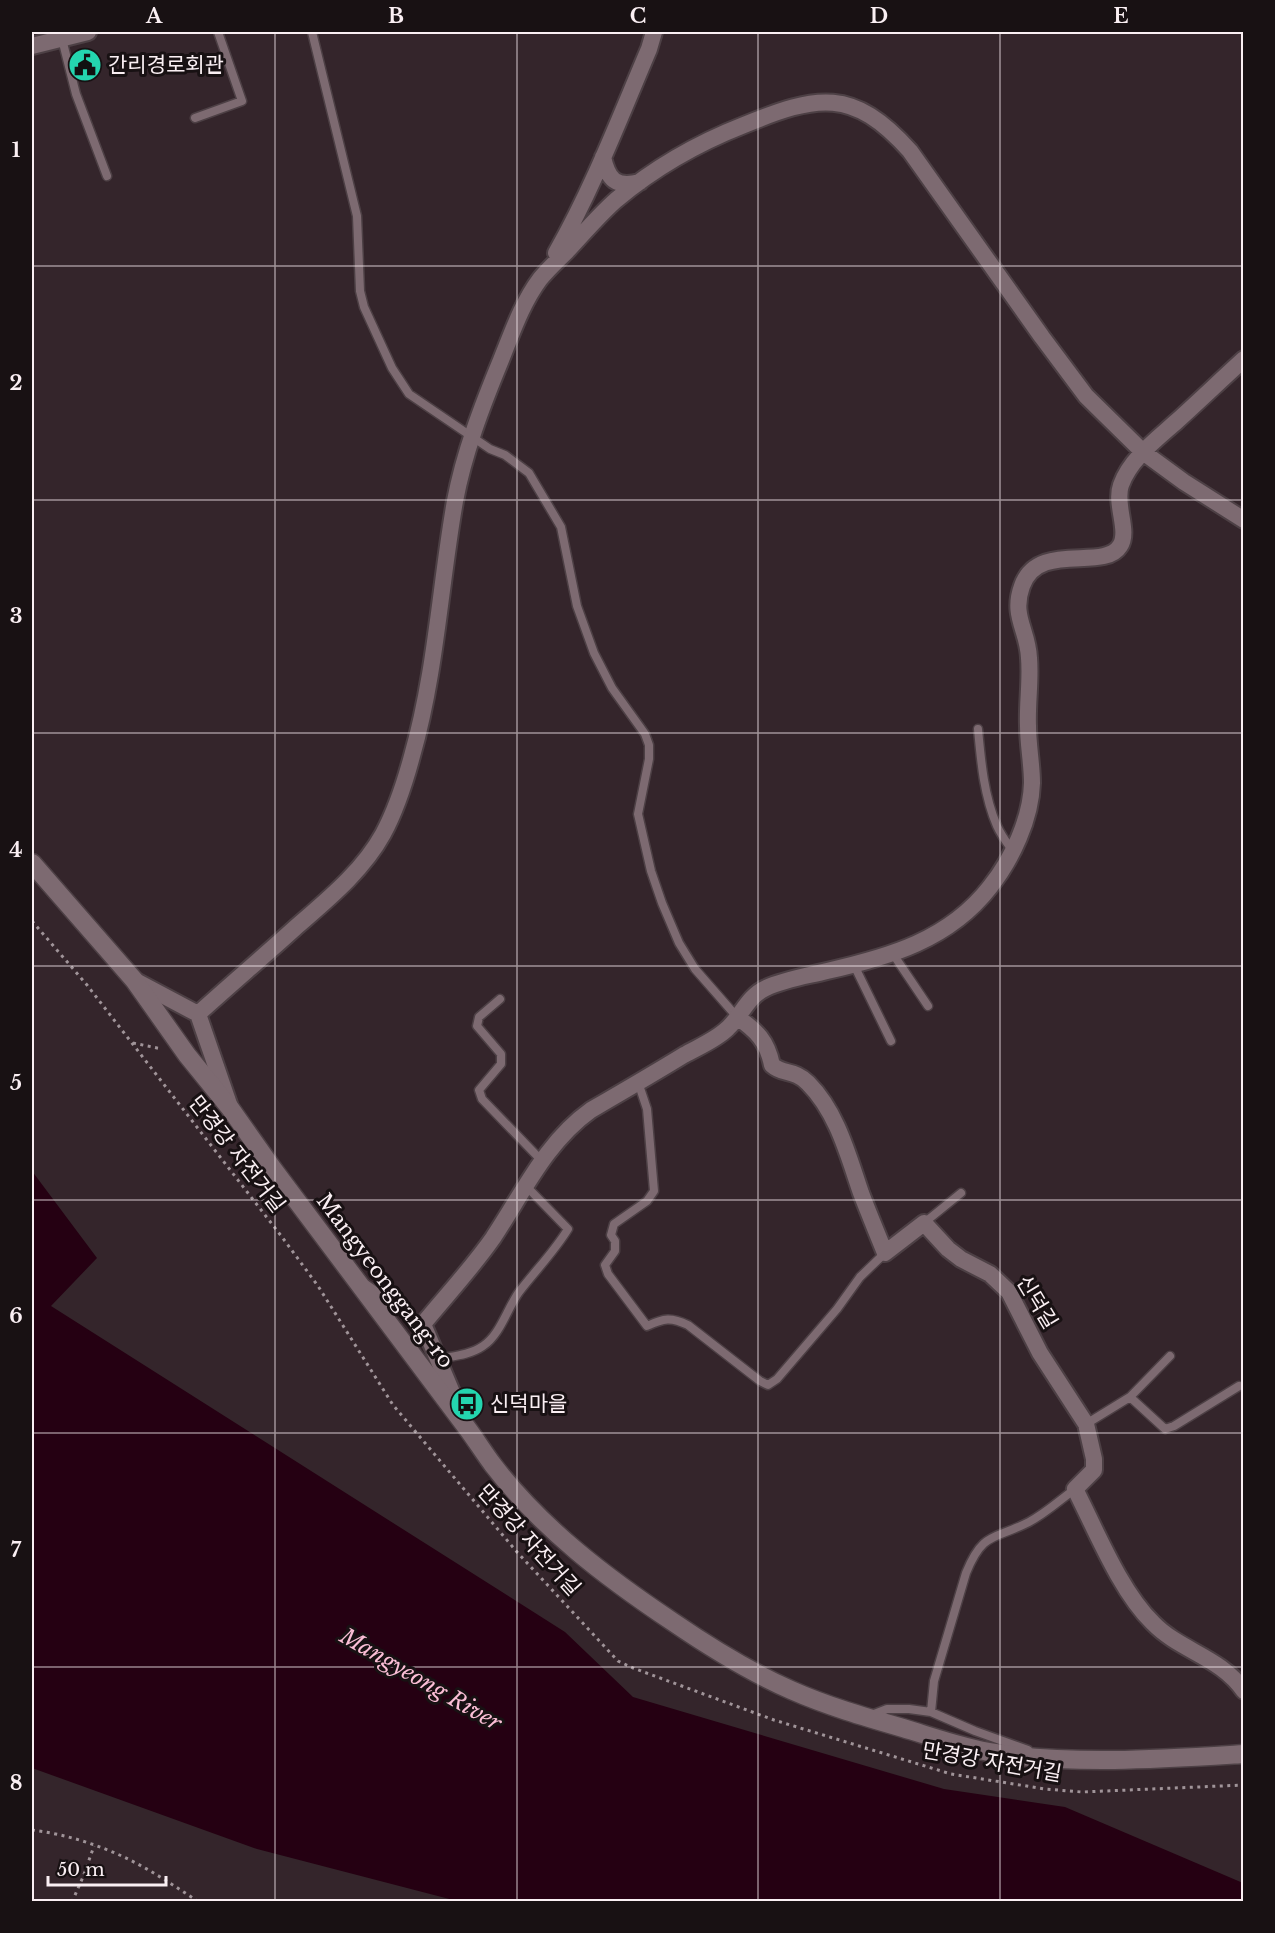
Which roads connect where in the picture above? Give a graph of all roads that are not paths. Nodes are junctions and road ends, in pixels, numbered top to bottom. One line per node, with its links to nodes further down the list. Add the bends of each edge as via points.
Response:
1 (88, 32): 5 (street)
2 (218, 32): 6 (lane, via 242,101)
3 (312, 32): 12 (lane, via 357,216 364,308 392,368 409,394)
4 (654, 32): 7 (street)
5 (46, 40): 8 (lane, via 76,94)
6 (195, 118)
7 (603, 157): 9 (street, via 606,171 616,182); 10 (street, via 573,224)
8 (107, 176)
9 (641, 182): 10 (street, via 592,223); 13 (street, via 712,139 782,110 823,101 858,108 893,132 910,152 1072,377)
10 (540, 279): 12 (street, via 519,317)
11 (1244, 359): 13 (street)
12 (472, 436): 23 (street, via 455,500 428,694 407,774 382,835 351,878); 24 (lane, via 529,473 561,527 577,606 594,653 649,745 638,814 662,903 695,969)
13 (1143, 452): 14 (street); 16 (street, via 1121,484 1120,546 1111,555 1047,561 1035,566 1026,574 1021,588 1019,621 1029,657 1032,783)
14 (1244, 520)
15 (978, 729): 16 (lane, via 989,801 998,828)
16 (1013, 850): 18 (street, via 989,889 956,922)
17 (32, 864): 20 (street, Mangyeonggang-ro)
18 (893, 954): 19 (street); 22 (lane)
19 (854, 965): 24 (street, via 763,989); 25 (lane)
20 (134, 980): 23 (street); 27 (street, Mangyeonggang-ro)
21 (500, 999): 28 (lane, via 479,1017 477,1026 501,1054 501,1064 479,1090 482,1099)
22 (928, 1006)
23 (198, 1014): 27 (street)
24 (737, 1017): 26 (street, via 728,1029); 32 (street, via 755,1029 772,1065 799,1075 820,1097 841,1136)
25 (891, 1041)
26 (638, 1082): 28 (street, via 574,1122); 32 (lane, via 646,1109 654,1191 647,1201 614,1224 611,1235 615,1251 605,1265 647,1326 661,1319 676,1319 768,1385)
27 (230, 1108): 33 (street, Mangyeonggang-ro)
28 (542, 1161): 29 (street)
29 (526, 1186): 34 (street, via 492,1239); 36 (lane, via 568,1229 518,1293 484,1346)
30 (961, 1193): 31 (lane)
31 (924, 1223): 32 (street); 39 (street, 신덕길, via 948,1249 990,1274 1010,1292 1040,1353)
32 (885, 1253)
33 (352, 1274): 34 (lane); 40 (street, Mangyeonggang-ro)
34 (423, 1324): 36 (street)
35 (1170, 1356): 38 (lane)
36 (438, 1359): 40 (street)
37 (1239, 1386): 38 (lane, via 1165,1429)
38 (1130, 1397): 39 (lane)
39 (1086, 1424): 41 (street, 신덕길, via 1094,1470)
40 (467, 1428): 44 (street, Mangyeonggang-ro, via 537,1514 629,1592 699,1640 763,1677)
41 (1075, 1489): 42 (street, via 1124,1585 1151,1622 1168,1637 1215,1662); 43 (lane, via 1044,1513 993,1536 972,1557 934,1681)
42 (1242, 1685)
43 (931, 1712): 44 (lane, via 887,1709); 46 (lane)
44 (866, 1717): 46 (street, Mangyeonggang-ro, via 973,1748)
45 (1244, 1754): 46 (street, Mangyeonggang-ro, via 1154,1760)
46 (1048, 1757)

